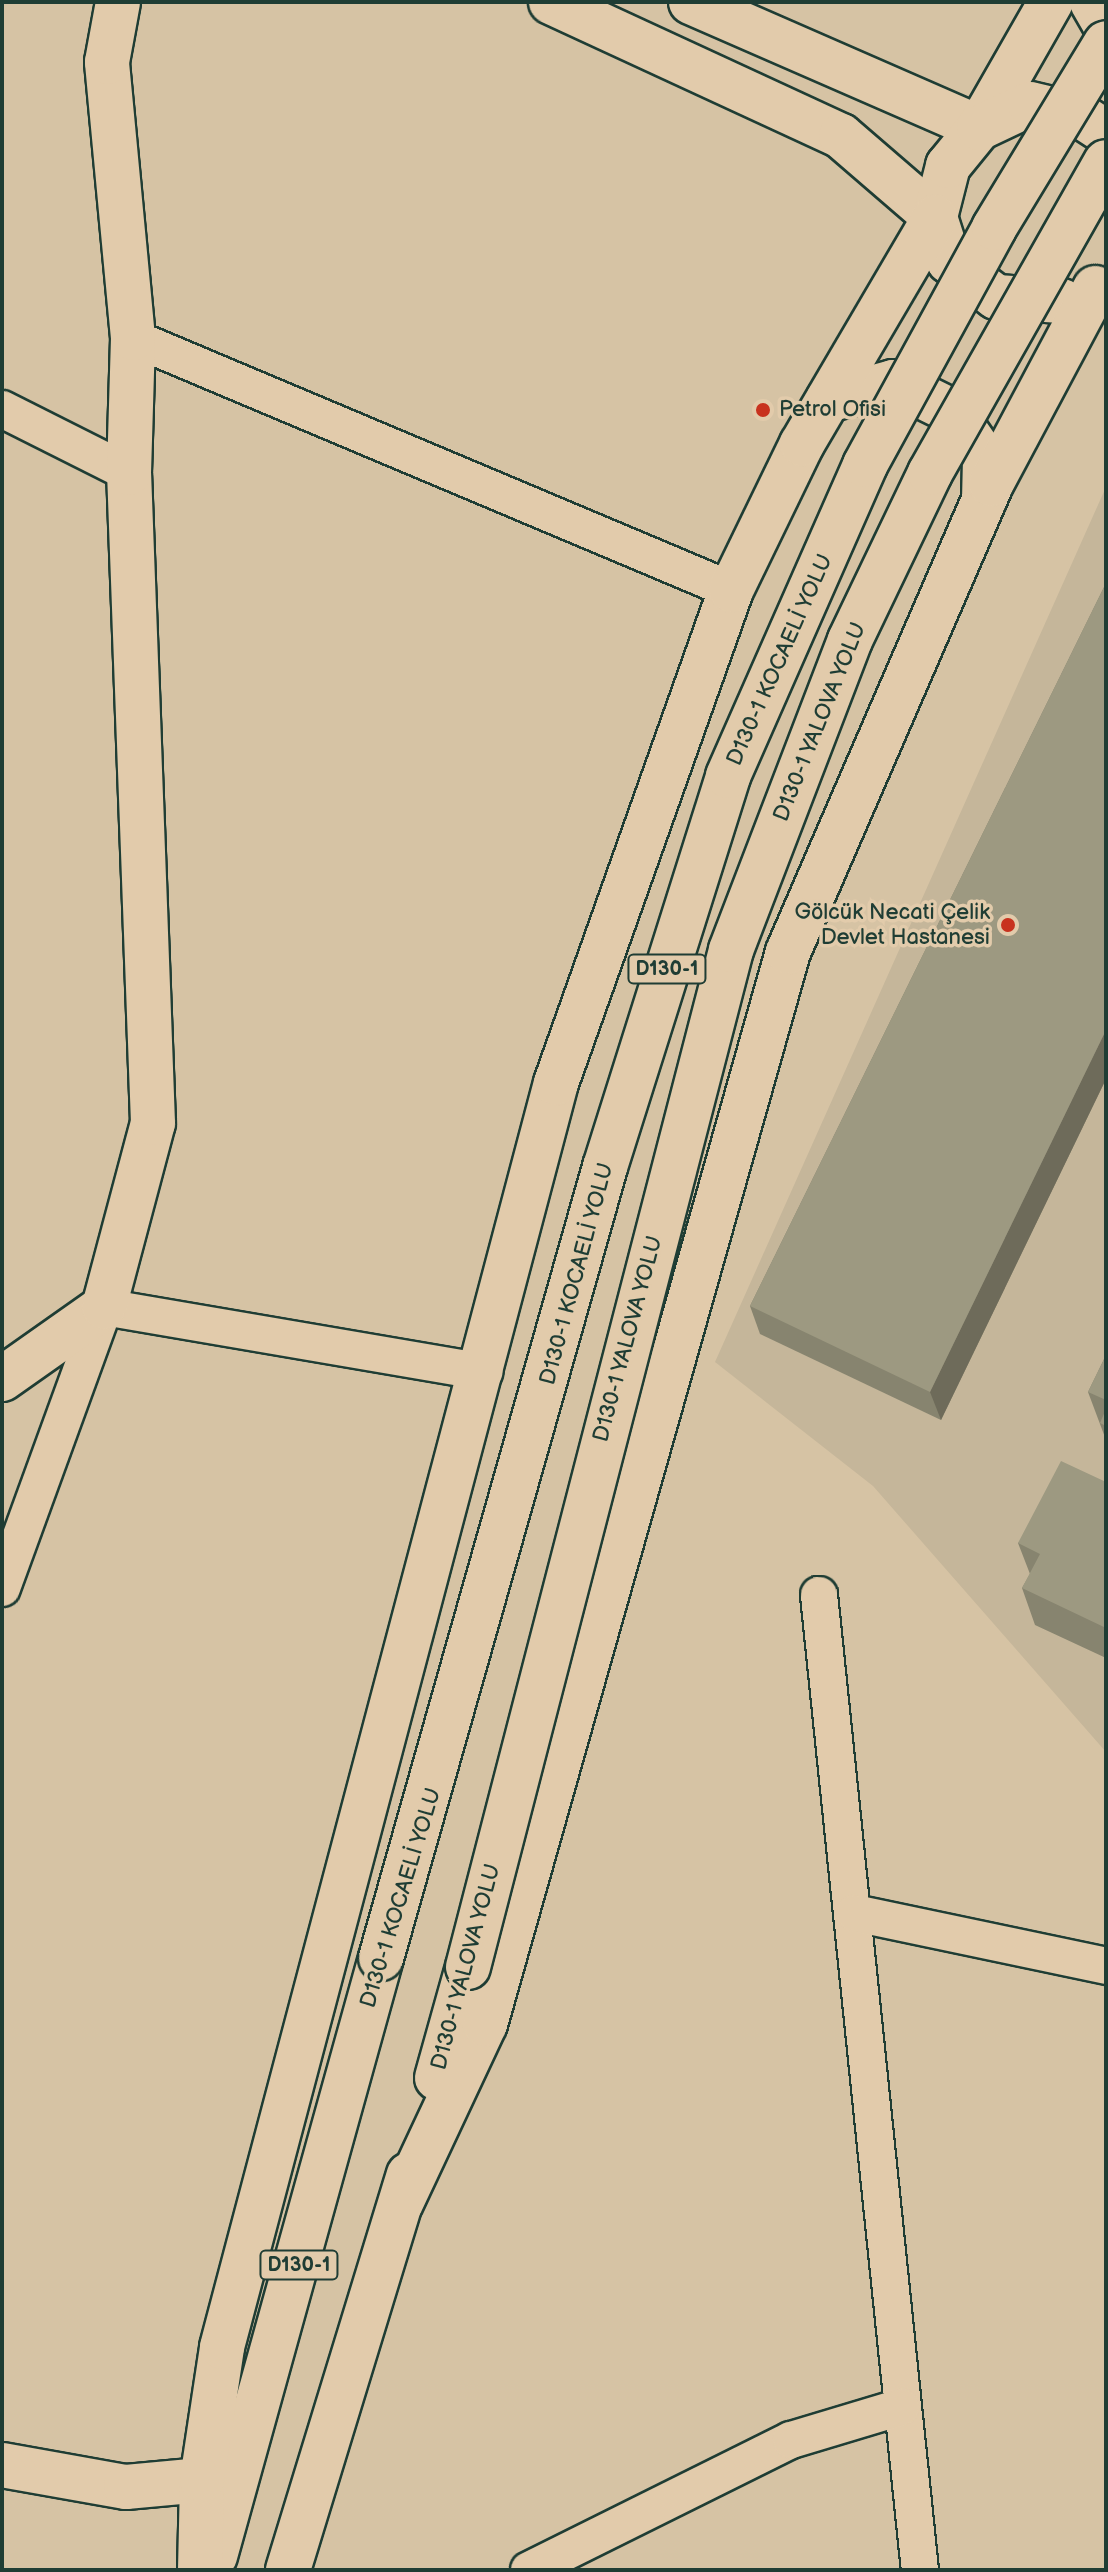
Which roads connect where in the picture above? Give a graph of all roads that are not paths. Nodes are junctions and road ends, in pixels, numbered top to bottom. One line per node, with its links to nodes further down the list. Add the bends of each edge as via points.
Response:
1 (551, 2): 11 (main road, via 841,136)
2 (691, 2): 8 (main road)
3 (1051, 2): 8 (main road)
4 (1092, 2): 6 (main road)
5 (110, 6): 13 (main road, via 107,62)
6 (1106, 26)
7 (1106, 43): 31 (main road, D130-1 KOCAELİ YOLU / D130-1, bridge, via 865,465 728,776 605,1167)
8 (979, 128): 9 (main road, via 1030,104 1081,116); 11 (main road, via 948,166)
9 (1106, 132)
10 (1106, 162): 26 (main road, D130-1 YALOVA YOLU / D130-1, bridge, via 930,473 870,598 731,950 468,1967)
11 (935, 217): 12 (main road, via 949,261 996,297 1054,304); 14 (main road)
12 (1102, 285): 17 (main road)
13 (133, 338): 16 (main road); 18 (street)
14 (828, 400): 17 (main road, via 893,382 952,411 985,459); 18 (main road)
15 (2, 409): 16 (street)
16 (129, 473): 19 (main road, via 153,1123)
17 (984, 500): 26 (main road, via 788,952 485,2024)
18 (731, 590): 20 (main road, via 556,1083)
19 (104, 1307): 20 (street); 21 (main road); 22 (street)
20 (484, 1372): 29 (main road, via 222,2347)
21 (2, 1379)
22 (2, 1588)
23 (819, 1595): 24 (street)
24 (855, 1913): 25 (street); 27 (street)
25 (1106, 1966)
26 (401, 2203): 32 (main road, D130-1 YALOVA YOLU / D130-1)
27 (901, 2407): 33 (street, via 791,2440); 34 (street)
28 (2, 2465): 29 (main road, via 126,2487)
29 (202, 2480): 30 (main road)
30 (200, 2570)
31 (210, 2570)
32 (288, 2570)
33 (529, 2570)
34 (920, 2570)

